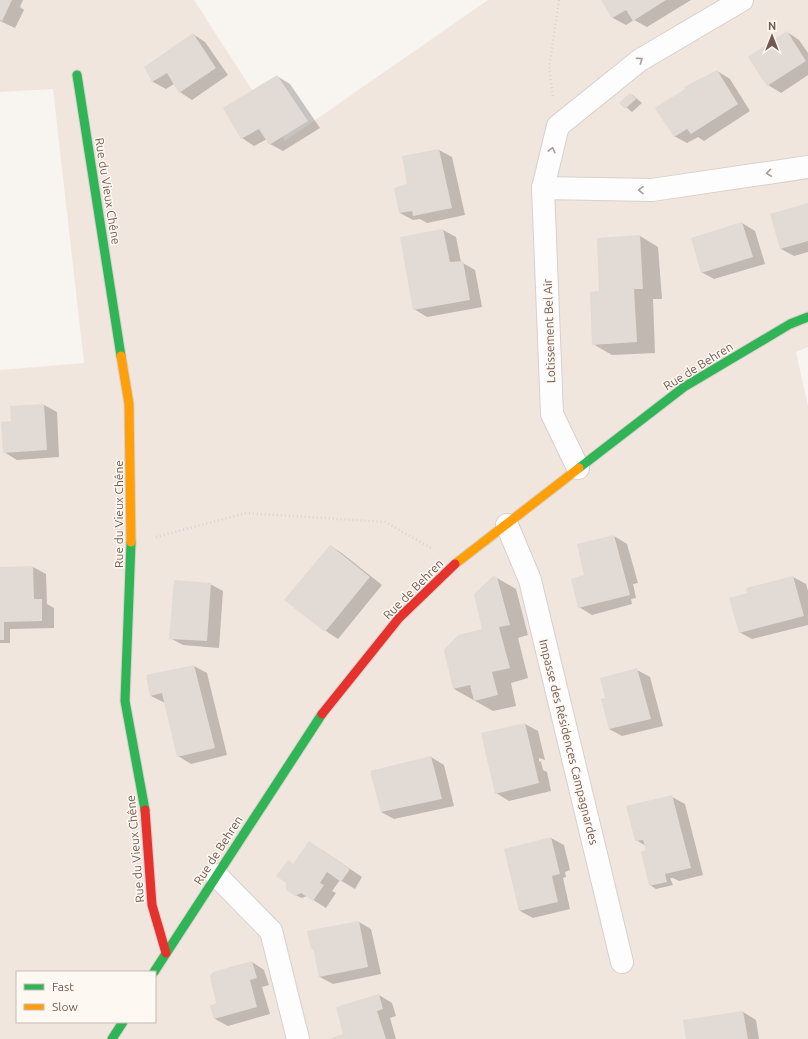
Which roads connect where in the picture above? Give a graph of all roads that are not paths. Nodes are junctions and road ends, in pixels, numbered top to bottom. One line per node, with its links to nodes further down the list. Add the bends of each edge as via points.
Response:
1 (742, 0): 4 (street, Lotissement Bel Air, one-way to 1, via 558,126 640,60)
2 (77, 74): 9 (street, Rue du Vieux Chêne, via 129,404 131,544 125,701 146,808 152,905)
3 (808, 167): 4 (street, one-way to 4, via 652,190)
4 (543, 188): 6 (street, Lotissement Bel Air, via 552,414)
5 (808, 317): 6 (street, Rue de Behren, via 790,324 684,387)
6 (578, 468): 7 (street, Rue de Behren)
7 (507, 525): 8 (street, Rue de Behren, via 457,562 399,618 328,705); 10 (street, Impasse des Résidences Campagnardes, via 530,580)
8 (216, 875): 9 (street, Rue de Behren); 14 (street, via 271,931)
9 (166, 953): 11 (street, Rue de Behren)
10 (622, 962)
11 (155, 971)
12 (122, 1023): 13 (street)
13 (112, 1039)
14 (298, 1039)

